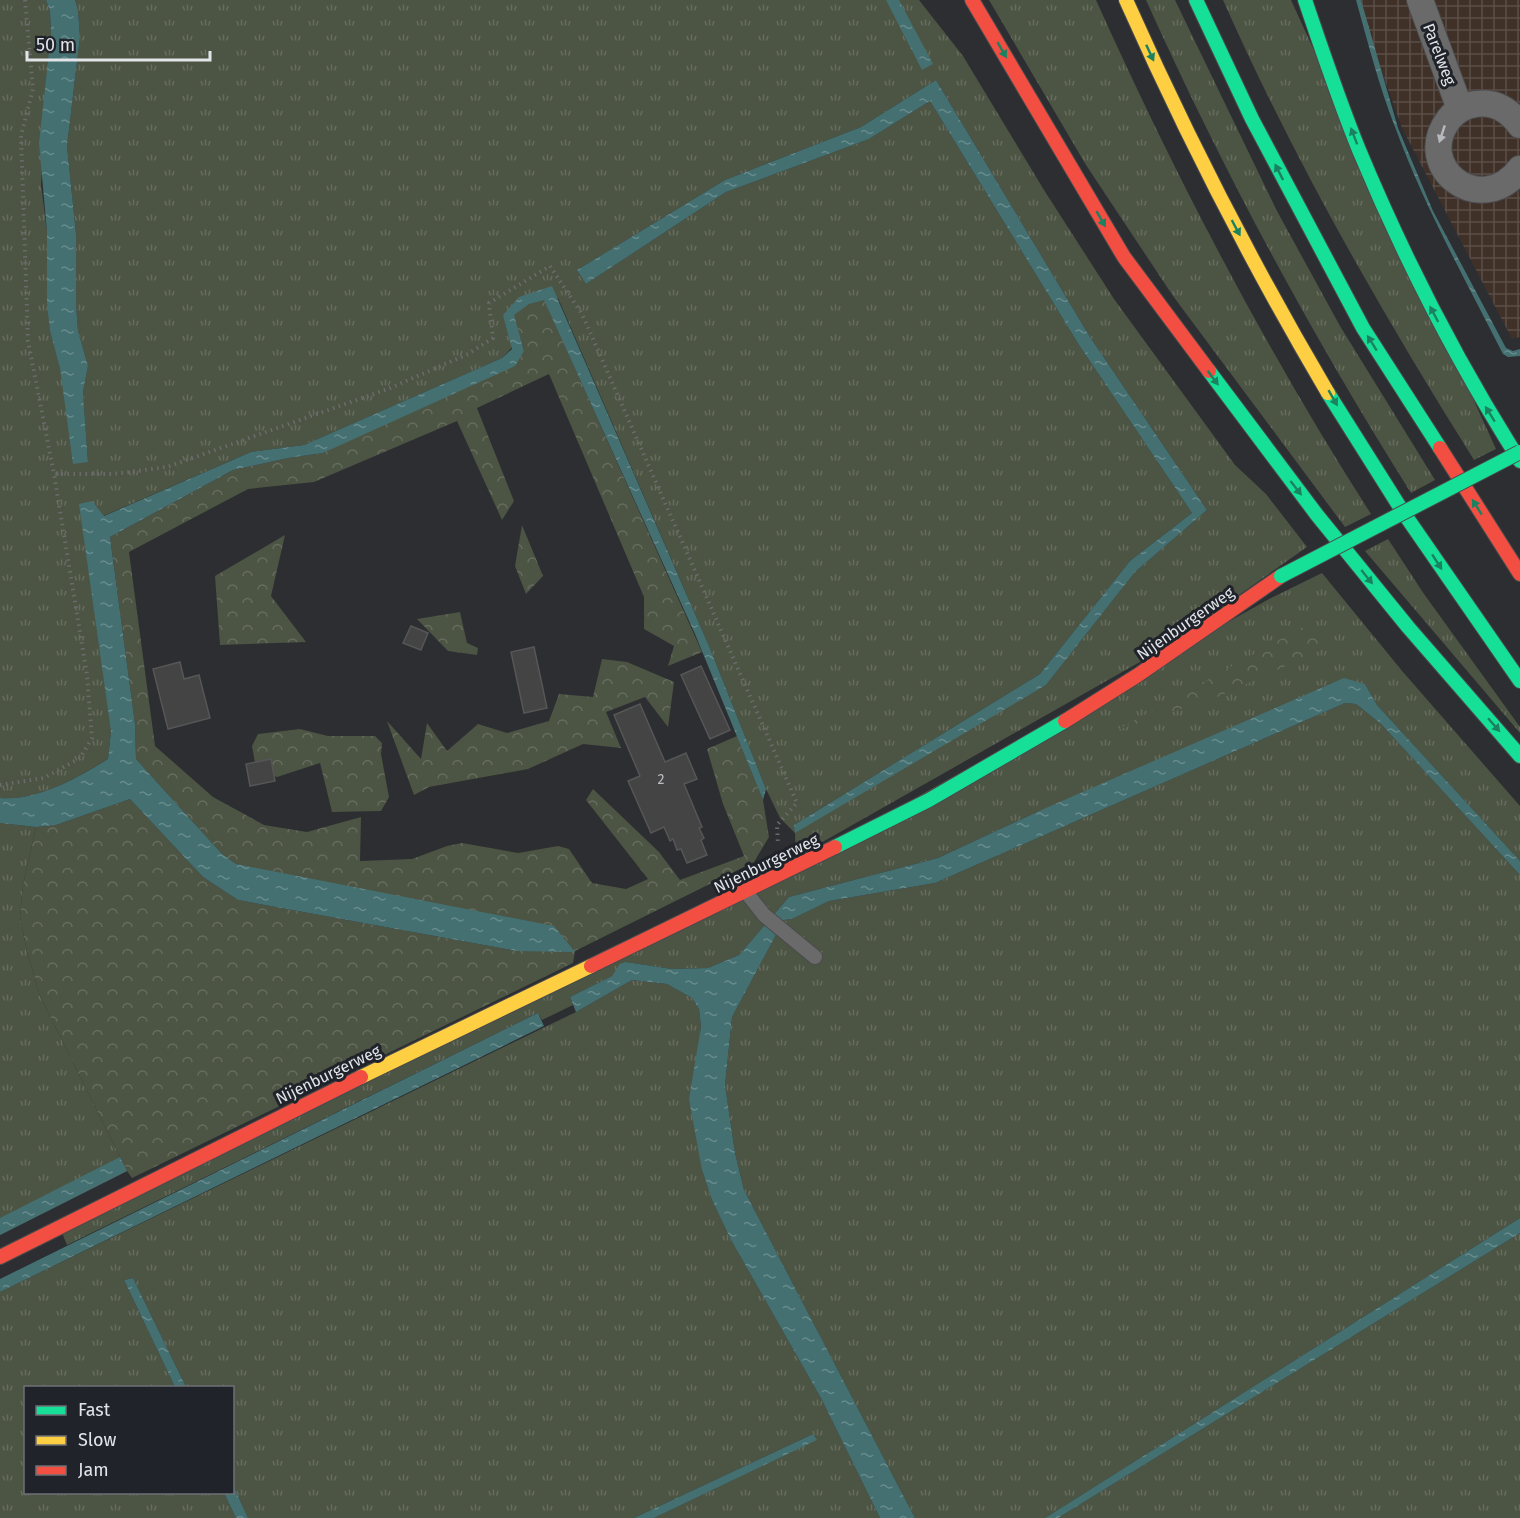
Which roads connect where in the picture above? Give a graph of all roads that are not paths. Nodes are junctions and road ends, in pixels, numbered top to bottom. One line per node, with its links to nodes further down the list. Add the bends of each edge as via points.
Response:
1 (972, 0): 13 (main road, one-way to 13, via 1124,257 1317,515)
2 (1126, 0): 12 (main road, one-way to 12, via 1256,266 1360,445 1468,610)
3 (1196, 0): 11 (main road, one-way to 3, via 1363,328 1252,118)
4 (1305, 0): 10 (main road, one-way to 4, via 1425,296 1359,150)
5 (1420, 0): 6 (street, Parelweg)
6 (1460, 109): 7 (street, via 1488,103 1501,107); 8 (street, one-way to 8, via 1444,126 1439,143 1440,161 1454,181 1476,191 1487,191 1501,187)
7 (1520, 124)
8 (1520, 169)
9 (1520, 452): 14 (main road, Nijenburgerweg, bridge, via 1281,576 1138,675 929,800)
10 (1520, 461)
11 (1520, 574)
12 (1520, 681)
13 (1520, 756)
14 (746, 892): 15 (lane, via 764,915); 16 (main road, Nijenburgerweg, via 284,1114)
15 (815, 957)
16 (0, 1257)

